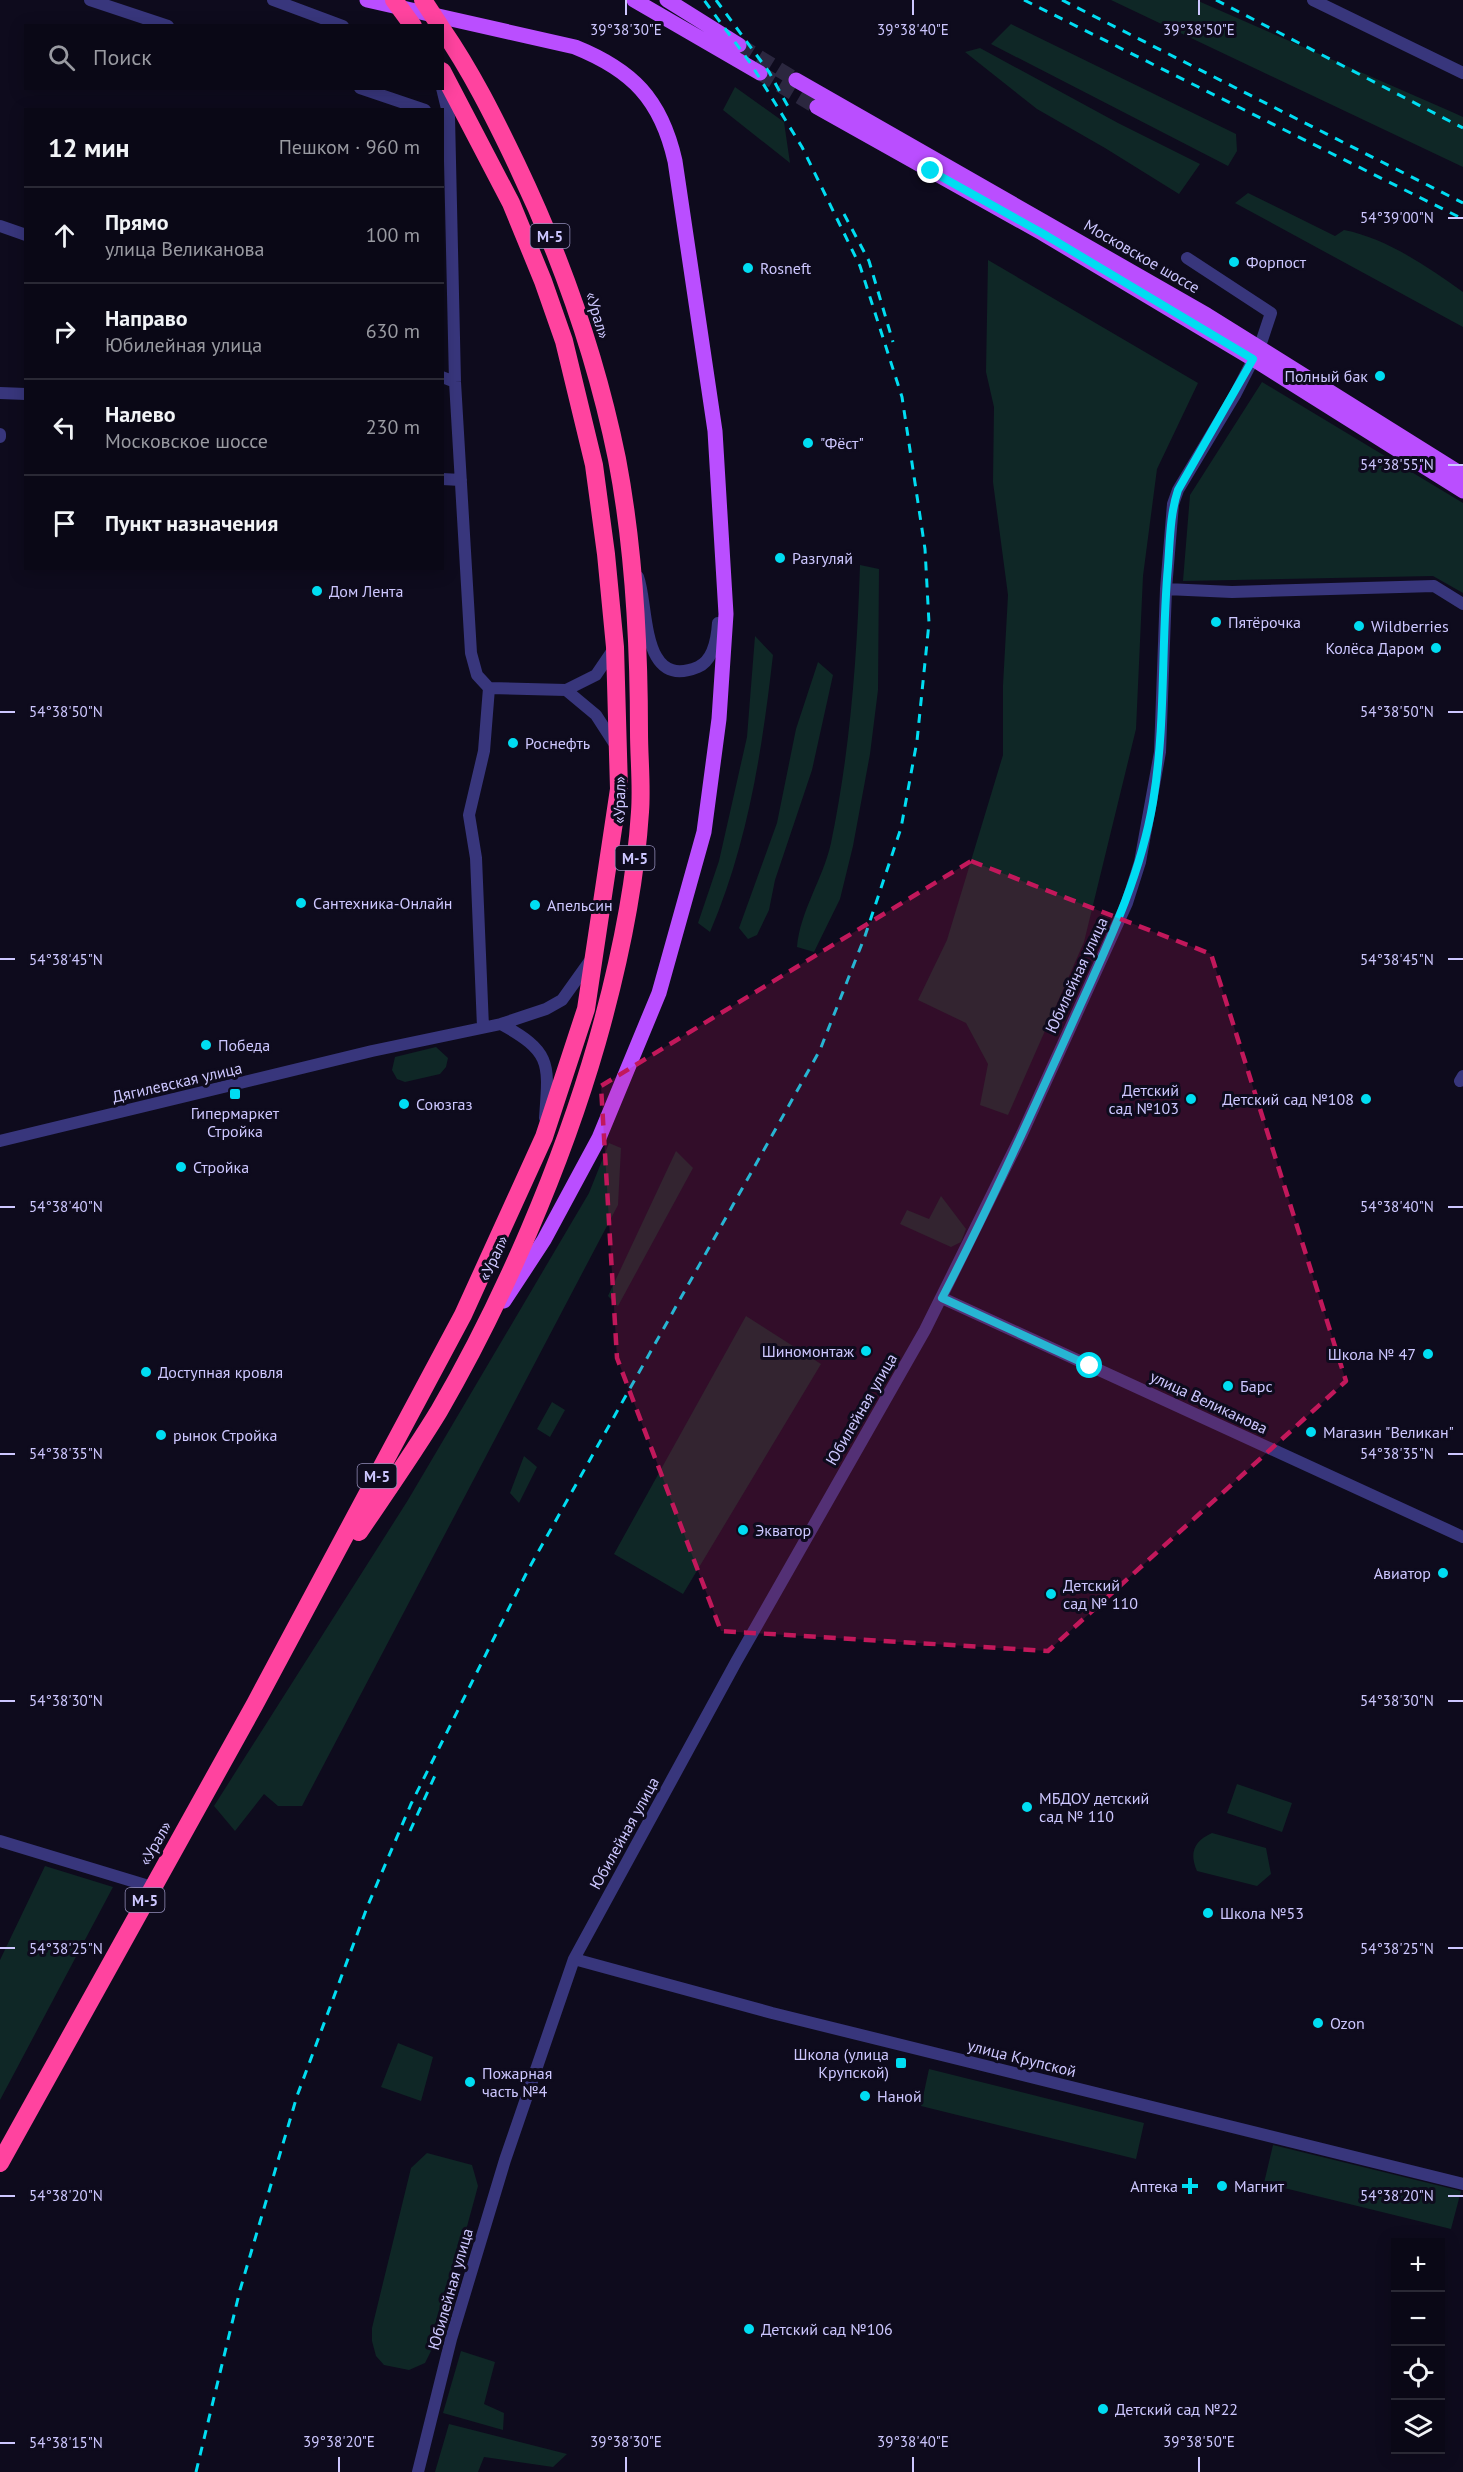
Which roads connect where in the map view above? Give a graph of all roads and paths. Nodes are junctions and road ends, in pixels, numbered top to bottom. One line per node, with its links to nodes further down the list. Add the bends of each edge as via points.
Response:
1 (90, 0): 9 (street)
2 (273, 0): 10 (street)
3 (367, 0): 38 (main road, via 575,47 622,70 660,115 675,161 708,373 719,472)
4 (394, 0): 11 (highway, bridge)
5 (423, 0): 12 (highway, «Урал» / М-5, bridge)
6 (634, 0): 15 (main road)
7 (667, 0): 14 (main road)
8 (1313, 0): 16 (street)
9 (162, 24)
10 (338, 24)
11 (412, 24)
12 (439, 24)
13 (444, 31): 36 (highway, «Урал» / М-5, via 506,142 553,243 586,340 617,461)
14 (739, 45)
15 (760, 73)
16 (1463, 73)
17 (444, 74): 40 (highway, «Урал» / М-5, via 511,203 564,341 594,465)
18 (796, 80): 27 (main road, Московское шоссе)
19 (366, 90): 22 (street)
20 (442, 90): 23 (street)
21 (817, 107): 27 (main road, Московское шоссе)
22 (419, 108)
23 (446, 116): 29 (street)
24 (0, 226): 25 (street)
25 (24, 234)
26 (1187, 258): 27 (street, Юбилейная улица, via 1271,313)
27 (1256, 353): 32 (main road, Московское шоссе); 35 (main road, Московское шоссе); 37 (street, Юбилейная улица, via 1178,490 1173,504)
28 (444, 378): 29 (street)
29 (455, 382): 34 (street)
30 (0, 393): 31 (street)
31 (24, 394)
32 (1463, 475)
33 (444, 479): 34 (street)
34 (461, 480): 41 (street, via 471,653 477,675)
35 (1463, 491)
36 (630, 552): 38 (street, via 643,590 647,637 653,653 672,669 687,670 701,665 710,655 717,639); 50 (highway, «Урал» / М-5, via 639,664 640,811 629,903 597,1041 560,1155)
37 (1166, 589): 39 (street, via 1232,592 1434,586); 49 (street, Юбилейная улица, via 1160,752 1140,862 1127,903)
38 (724, 592): 50 (main road, via 719,719 704,832 659,993 599,1138 544,1240)
39 (1463, 604)
40 (615, 647): 42 (street, via 596,675); 43 (highway, «Урал» / М-5)
41 (489, 688): 42 (street); 46 (street, via 484,751 469,815 476,858)
42 (567, 690): 43 (street, via 596,715)
43 (616, 746): 44 (highway, «Урал» / М-5, via 619,789)
44 (595, 955): 45 (street, Дягилевская улица, via 562,1000); 47 (highway, «Урал» / М-5, via 586,1009)
45 (501, 1023): 46 (street, Дягилевская улица); 47 (street, via 532,1043 543,1056 548,1072)
46 (483, 1027): 48 (street, Дягилевская улица)
47 (544, 1137): 52 (highway, «Урал» / М-5, via 463,1315)
48 (0, 1141)
49 (942, 1298): 51 (street, улица Великанова); 55 (street, Юбилейная улица)
50 (472, 1351): 52 (highway, «Урал» / М-5, via 438,1413)
51 (1463, 1537)
52 (291, 1636): 54 (highway, «Урал» / М-5)
53 (0, 1841): 54 (street)
54 (152, 1887): 56 (highway, «Урал» / М-5)
55 (574, 1959): 57 (street, улица Крупской, via 772,2013); 58 (street, Юбилейная улица, via 451,2339)
56 (0, 2163)
57 (1463, 2184)
58 (418, 2472)

